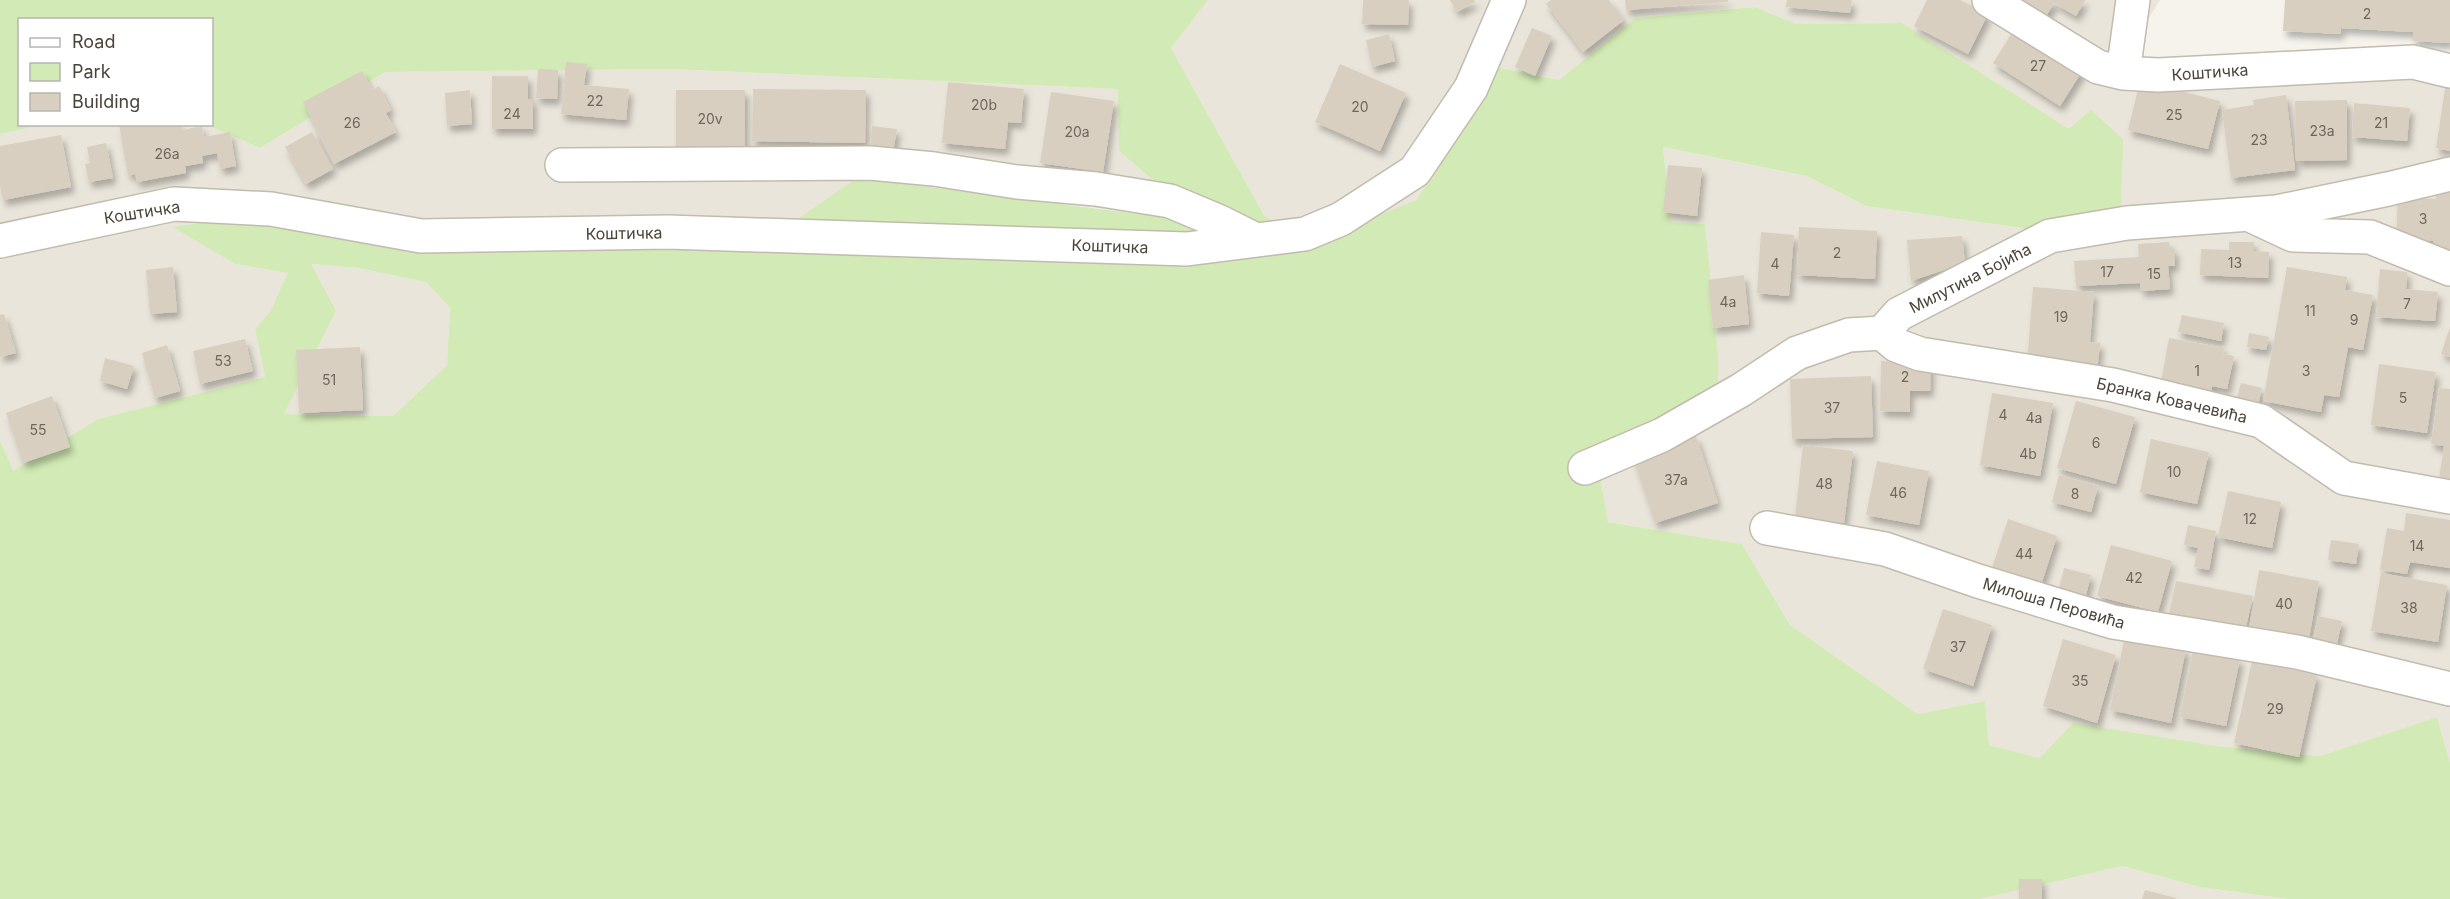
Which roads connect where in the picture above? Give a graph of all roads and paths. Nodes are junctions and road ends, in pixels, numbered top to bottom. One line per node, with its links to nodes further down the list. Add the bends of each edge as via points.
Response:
1 (1509, 0): 9 (street, Коштичка, via 1471,88 1415,171 1341,219 1305,234)
2 (1989, 0): 5 (street, Коштичка, via 2098,67)
3 (2133, 0): 5 (street)
4 (2450, 70): 5 (street, Коштичка, via 2413,62 2158,75)
5 (2123, 73)
6 (562, 165): 9 (street, via 870,163 934,169 1170,201)
7 (2450, 174): 8 (street, Милутина Бојића, via 2277,212)
8 (2248, 214): 11 (street, Милутина Бојића, via 2293,235 2370,237); 12 (street, Милутина Бојића, via 2127,223 2050,237 1899,314)
9 (1254, 239): 10 (street, Коштичка, via 1187,249 668,232 422,236 271,209 174,204)
10 (0, 241)
11 (2450, 269)
12 (1882, 333): 13 (street, via 1849,335 1797,353 1662,435); 14 (street, Бранка Ковачевића, via 1896,345 1920,354 2113,385 2261,421 2344,478)
13 (1585, 468)
14 (2450, 497)
15 (1767, 528): 16 (street, Милоша Перовића, via 1885,549 2113,622 2297,652)
16 (2450, 689)

